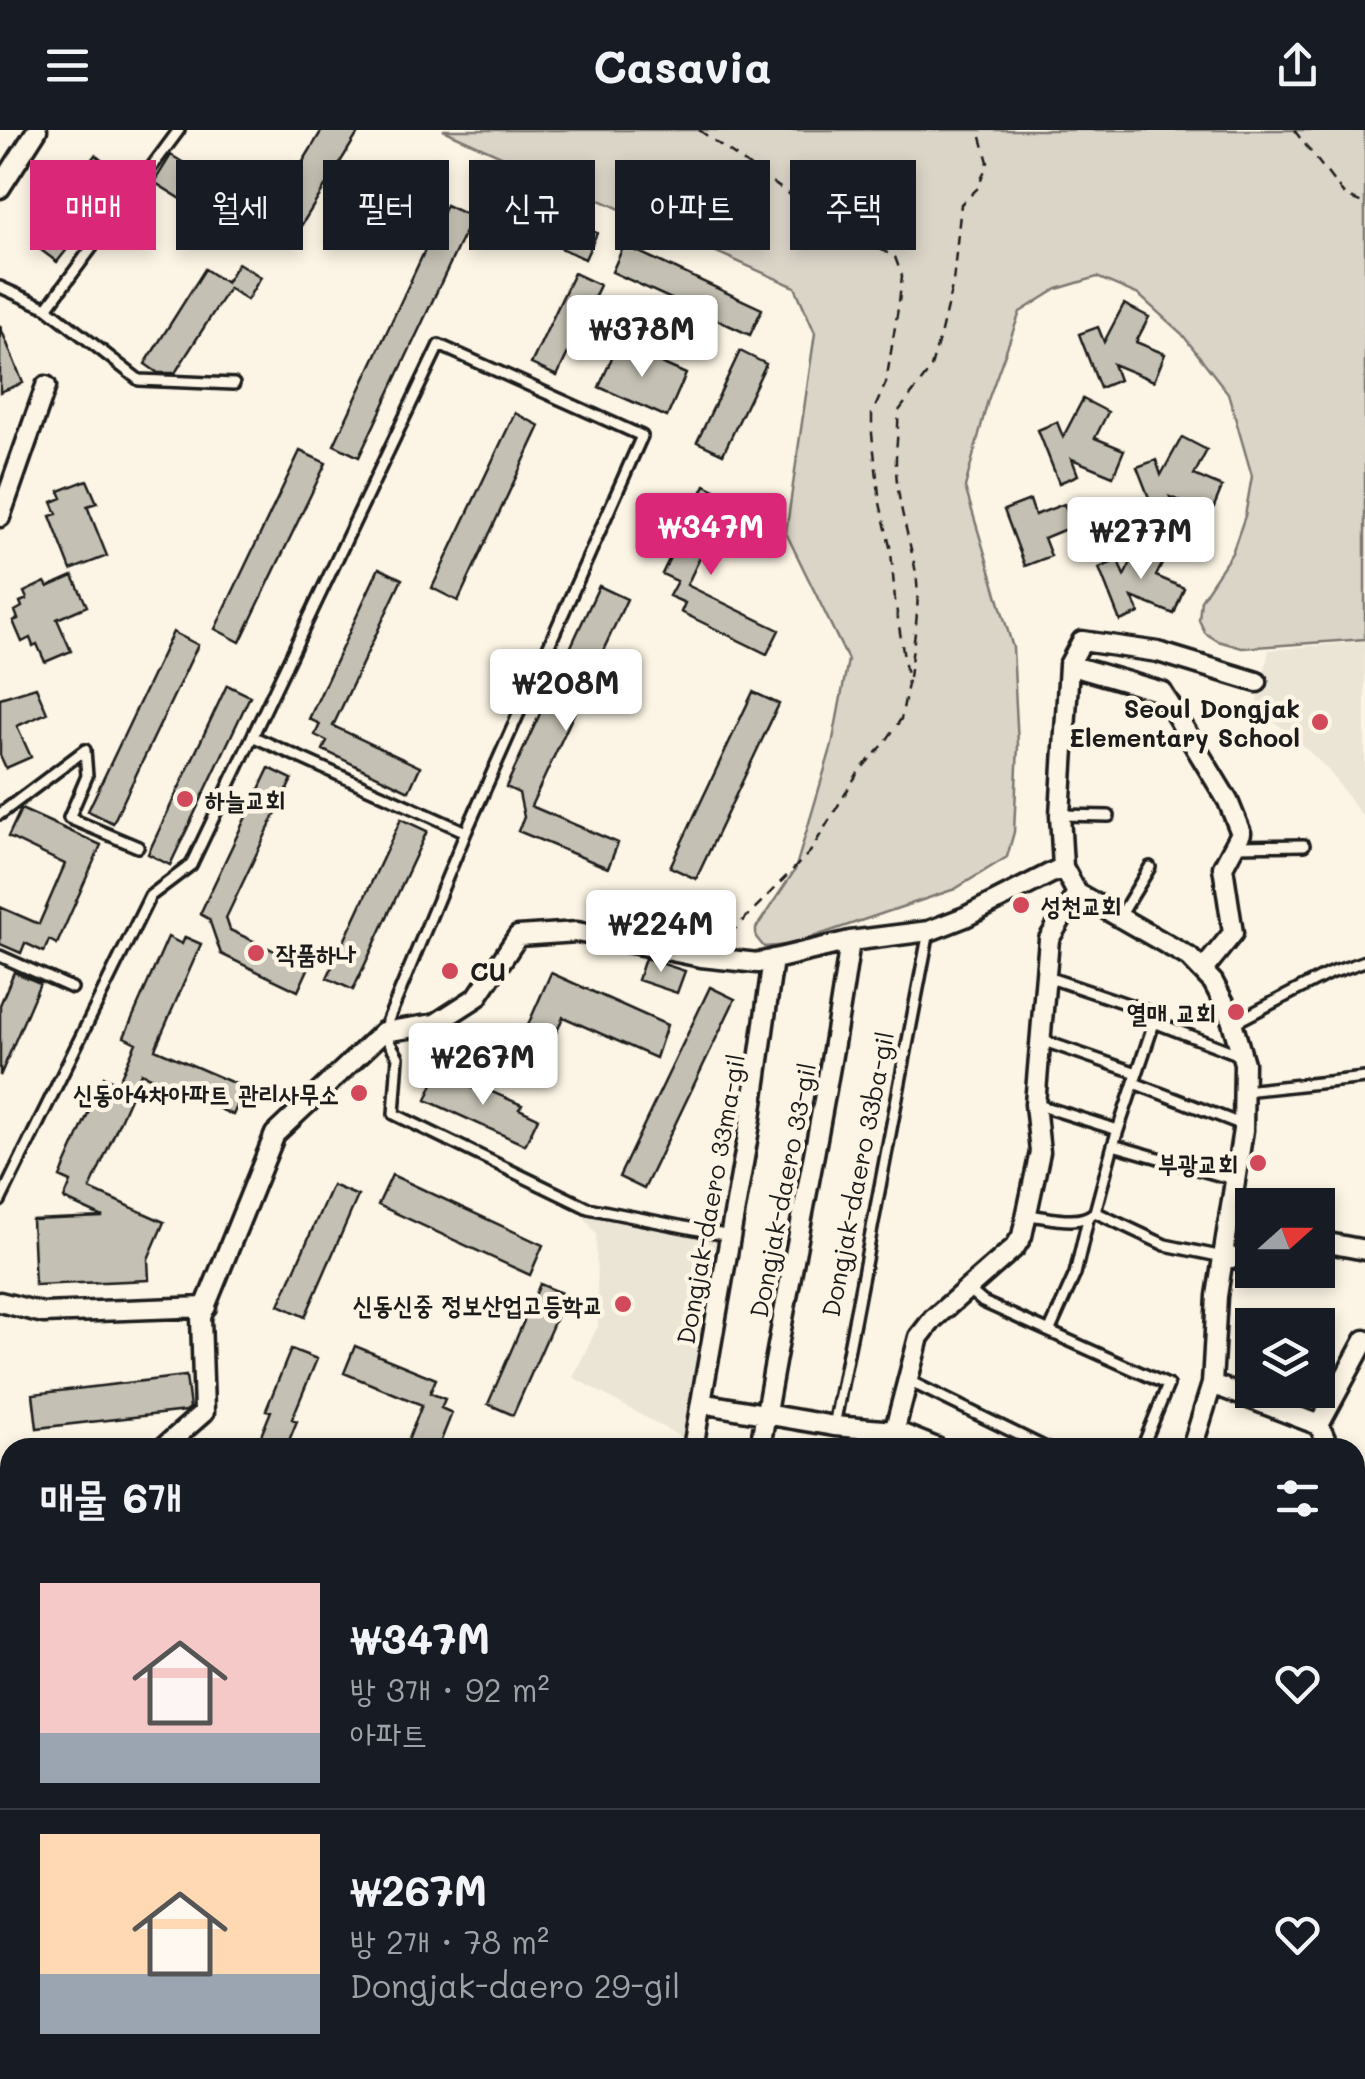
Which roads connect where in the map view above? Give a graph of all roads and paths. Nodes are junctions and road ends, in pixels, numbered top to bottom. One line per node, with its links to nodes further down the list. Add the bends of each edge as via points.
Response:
1 (37, 130): 6 (street)
2 (179, 130): 9 (lane)
3 (699, 130): 15 (path, via 824,220 895,257 900,302 872,434)
4 (979, 130): 15 (path, via 988,162 978,188 961,204 940,336 930,370 898,412 903,527 916,570)
5 (1294, 130): 7 (path, via 1346,196)
6 (0, 188)
7 (1365, 204)
8 (0, 288): 9 (lane)
9 (48, 308): 10 (lane, via 139,380)
10 (234, 384)
11 (46, 386): 12 (street)
12 (0, 517)
13 (1069, 665): 14 (street, via 1082,641 1158,652); 18 (street); 22 (street, via 1162,692 1228,801 1241,832)
14 (1257, 682)
15 (908, 684): 29 (path, via 900,719 810,852)
16 (254, 737): 20 (lane); 20 (lane, via 438,345 642,436); 50 (lane, via 192,866 150,896)
17 (0, 814): 23 (lane, via 85,750 87,776 69,818)
18 (1060, 814): 19 (lane); 24 (street)
19 (1109, 816)
20 (466, 832): 39 (lane)
21 (1304, 845): 22 (lane)
22 (1236, 846): 34 (street, via 1224,868 1232,934)
23 (138, 847)
24 (1063, 867): 26 (street); 28 (street)
25 (1150, 867): 27 (lane)
26 (1078, 892): 27 (street); 35 (street, via 1049,940)
27 (1120, 918): 34 (street)
28 (928, 930): 30 (street); 68 (lane, Dongjak-daero 33ba-gil)
29 (727, 937)
30 (850, 941): 32 (street); 66 (street, Dongjak-daero 33-gil)
31 (0, 956): 36 (lane)
32 (774, 959): 39 (street, via 758,964 701,957 578,932 518,936 477,997 435,1024); 53 (street, Dongjak-daero 33ma-gil)
33 (1365, 961): 38 (lane)
34 (1203, 970): 38 (street)
35 (1044, 976): 37 (lane); 40 (street)
36 (72, 988)
37 (1156, 1018): 41 (lane); 42 (lane)
38 (1232, 1024): 41 (street)
39 (383, 1032): 53 (lane, via 398,1057 394,1114 588,1208); 60 (street, via 275,1134)
40 (1041, 1040): 42 (lane); 45 (street)
41 (1242, 1055): 44 (street)
42 (1136, 1078): 46 (lane); 47 (lane)
43 (1365, 1078): 44 (lane)
44 (1244, 1091): 46 (street)
45 (1035, 1104): 47 (lane); 51 (street, via 1040,1152)
46 (1243, 1125): 49 (street)
47 (1118, 1130): 48 (lane)
48 (1114, 1144): 49 (lane); 52 (lane)
49 (1236, 1180): 56 (street)
50 (0, 1202)
51 (1028, 1215): 52 (lane); 58 (street, via 1015,1247)
52 (1091, 1216): 56 (lane, via 1166,1245); 61 (lane)
53 (730, 1236): 65 (street, Dongjak-daero 33ma-gil)
54 (1335, 1244): 55 (street)
55 (1365, 1250)
56 (1223, 1257): 57 (street); 64 (street)
57 (1235, 1258)
58 (968, 1290): 61 (lane); 63 (street, via 919,1337)
59 (0, 1302): 60 (street, via 43,1313)
60 (206, 1306): 69 (street, via 204,1412)
61 (1050, 1330): 75 (lane, via 1168,1386)
62 (1365, 1340): 67 (street)
63 (907, 1380): 73 (street); 74 (lane)
64 (1212, 1384): 67 (street); 76 (street)
65 (700, 1403): 66 (street); 70 (street, Dongjak-daero 33ma-gil)
66 (766, 1414): 68 (street); 71 (street, Dongjak-daero 33-gil)
67 (1319, 1425): 77 (street)
68 (834, 1426): 72 (street)
69 (174, 1438)
70 (695, 1438)
71 (762, 1438)
72 (888, 1438)
73 (892, 1438)
74 (1026, 1438)
75 (1146, 1438)
76 (1195, 1438)
77 (1325, 1438)

